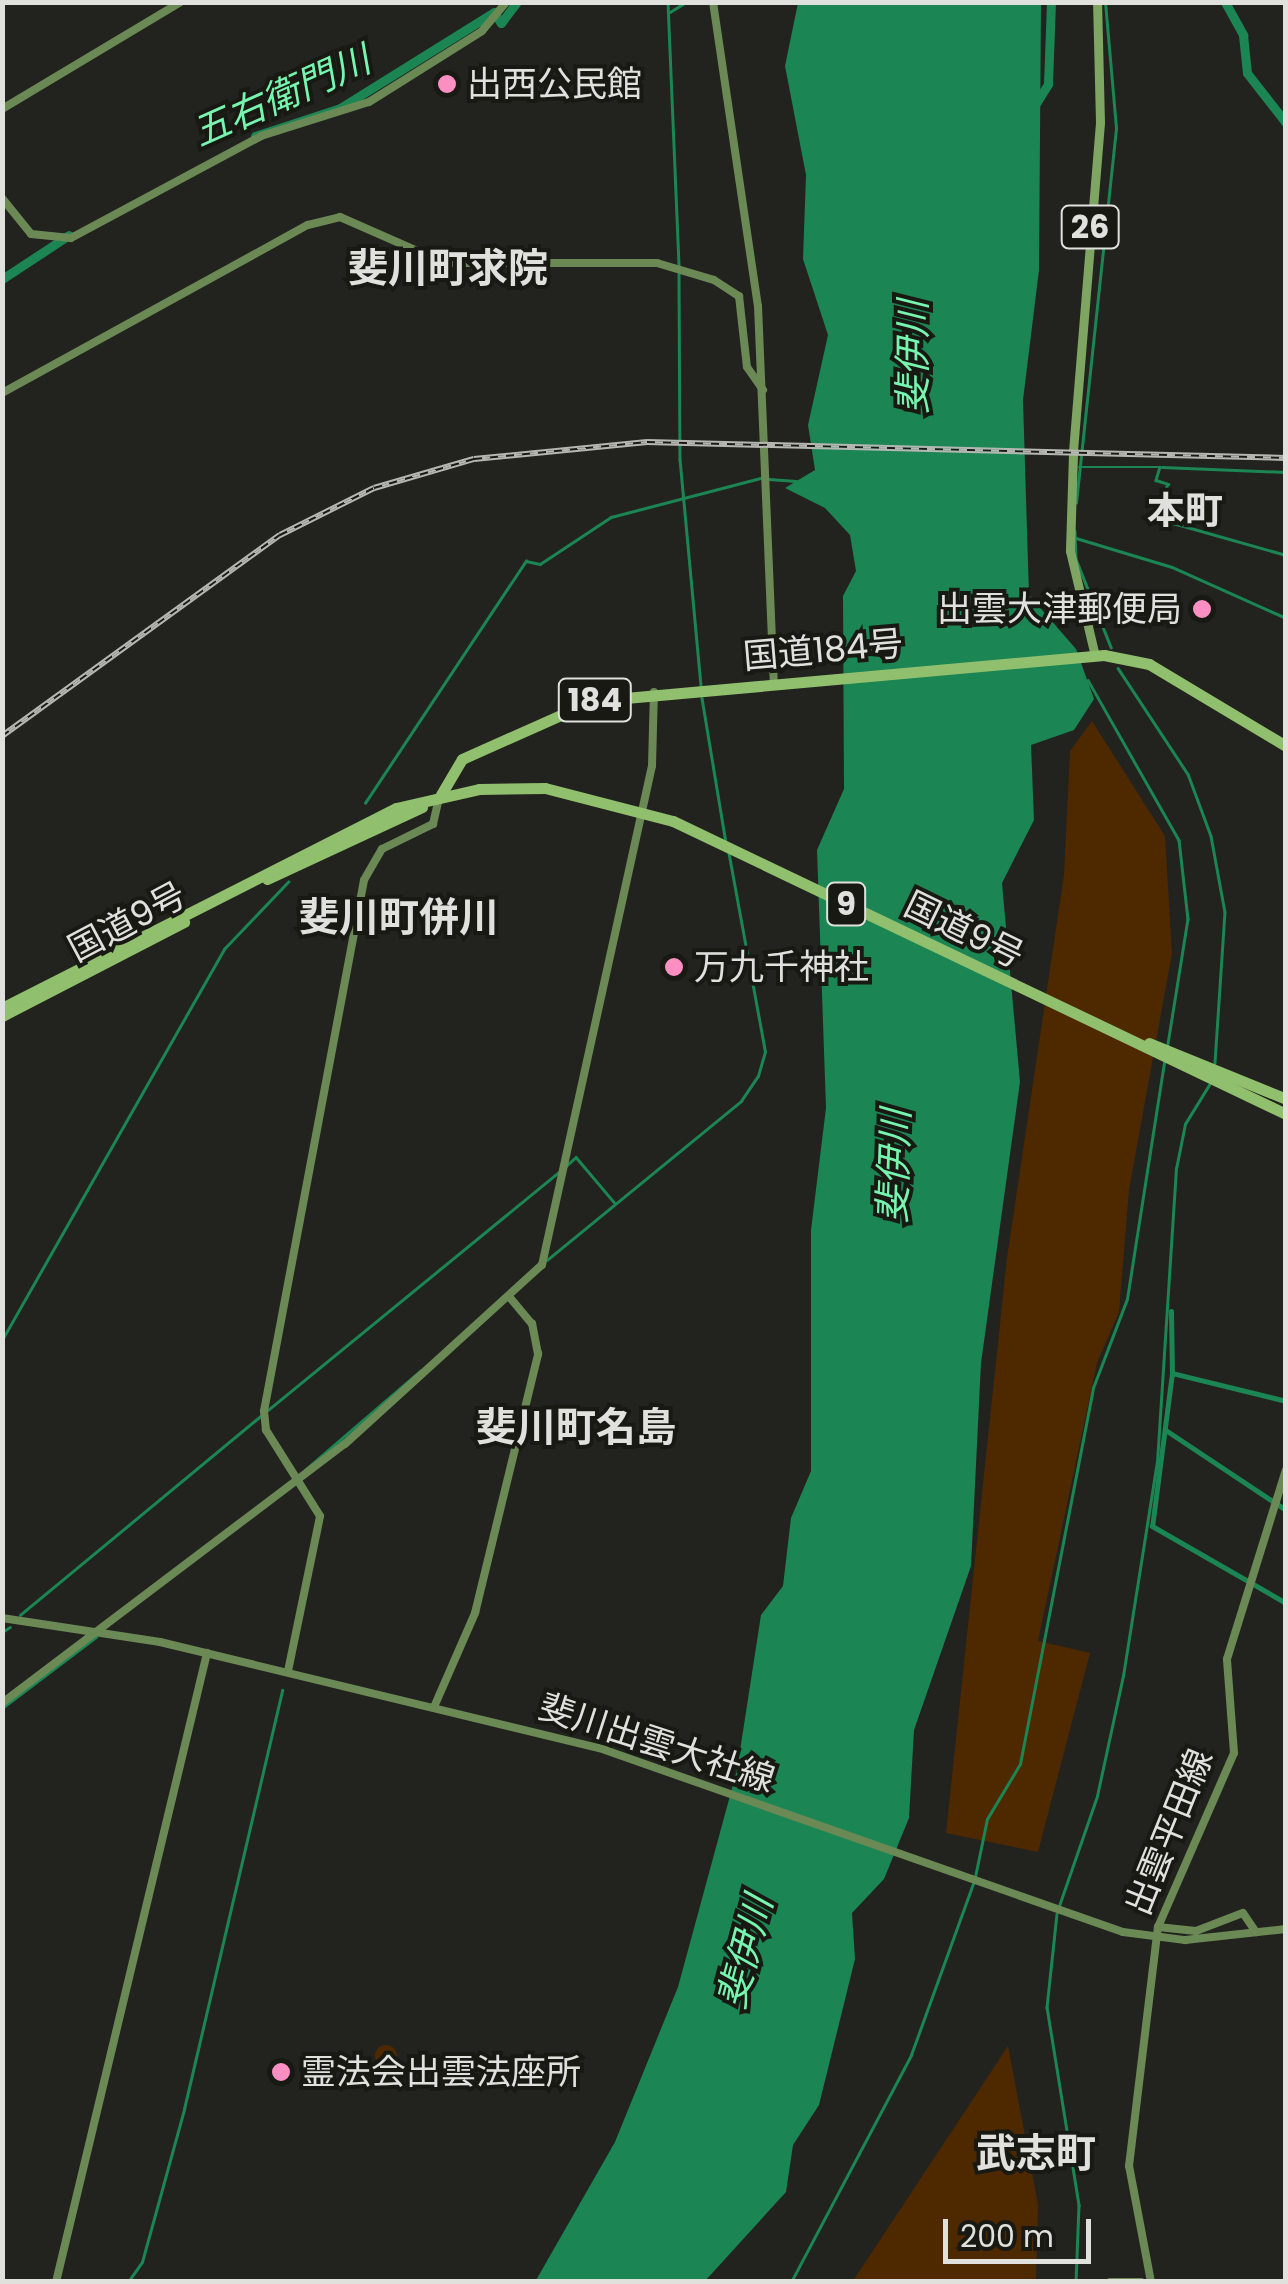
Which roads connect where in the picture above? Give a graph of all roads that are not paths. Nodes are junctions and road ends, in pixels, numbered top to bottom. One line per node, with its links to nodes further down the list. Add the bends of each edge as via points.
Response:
1 (181, 2): 5 (street)
2 (506, 2): 6 (street, via 482,31 369,102 261,136 71,238 31,234)
3 (713, 2): 7 (street)
4 (1097, 2): 9 (main road, 26, via 1100,122 1070,552)
5 (2, 110)
6 (2, 198)
7 (763, 390): 8 (street, via 746,367 740,296 714,280 658,263 446,263 340,216 308,225); 10 (street)
8 (2, 393)
9 (1091, 656): 10 (highway, 国道184号 / 184); 12 (highway, 国道184号 / 184, via 1149,664)
10 (781, 681): 11 (highway, 国道184号 / 184)
11 (654, 692): 13 (highway, 国道184号 / 184, via 592,701 513,732 454,765); 19 (street, via 652,766 545,1254)
12 (1286, 746)
13 (439, 798): 14 (highway, 国道9号 / 9, via 360,823); 15 (highway, 国道9号 / 9); 16 (highway, 国道9号 / 9, via 510,787 576,791 673,821); 21 (street, via 433,824 382,849 364,880 264,1411 266,1430)
14 (2, 1008)
15 (2, 1016)
16 (1111, 1031): 17 (highway, 9); 18 (highway, 国道9号 / 9)
17 (1286, 1099)
18 (1286, 1118)
19 (509, 1297): 21 (street); 27 (street, via 532,1324 538,1354 475,1614)
20 (1286, 1470): 28 (street, 出雲平田線, via 1227,1659 1229,1770)
21 (300, 1479): 23 (street); 25 (street, via 321,1528)
22 (2, 1618): 23 (street, 斐川出雲大社線)
23 (98, 1630): 24 (street, 斐川出雲大社線); 26 (street)
24 (208, 1653): 25 (street, 斐川出雲大社線); 31 (street)
25 (288, 1671): 27 (street, 斐川出雲大社線)
26 (2, 1703)
27 (434, 1707): 30 (street, 斐川出雲大社線, via 554,1736 1102,1927 1164,1938)
28 (1158, 1926): 30 (street, via 1196,1931 1244,1912); 34 (street, 出雲平田線, via 1129,2166)
29 (1286, 1929): 30 (street, 斐川出雲大社線)
30 (1256, 1932)
31 (56, 2282)
32 (1110, 2282): 33 (street)
33 (1141, 2282)
34 (1150, 2282)

